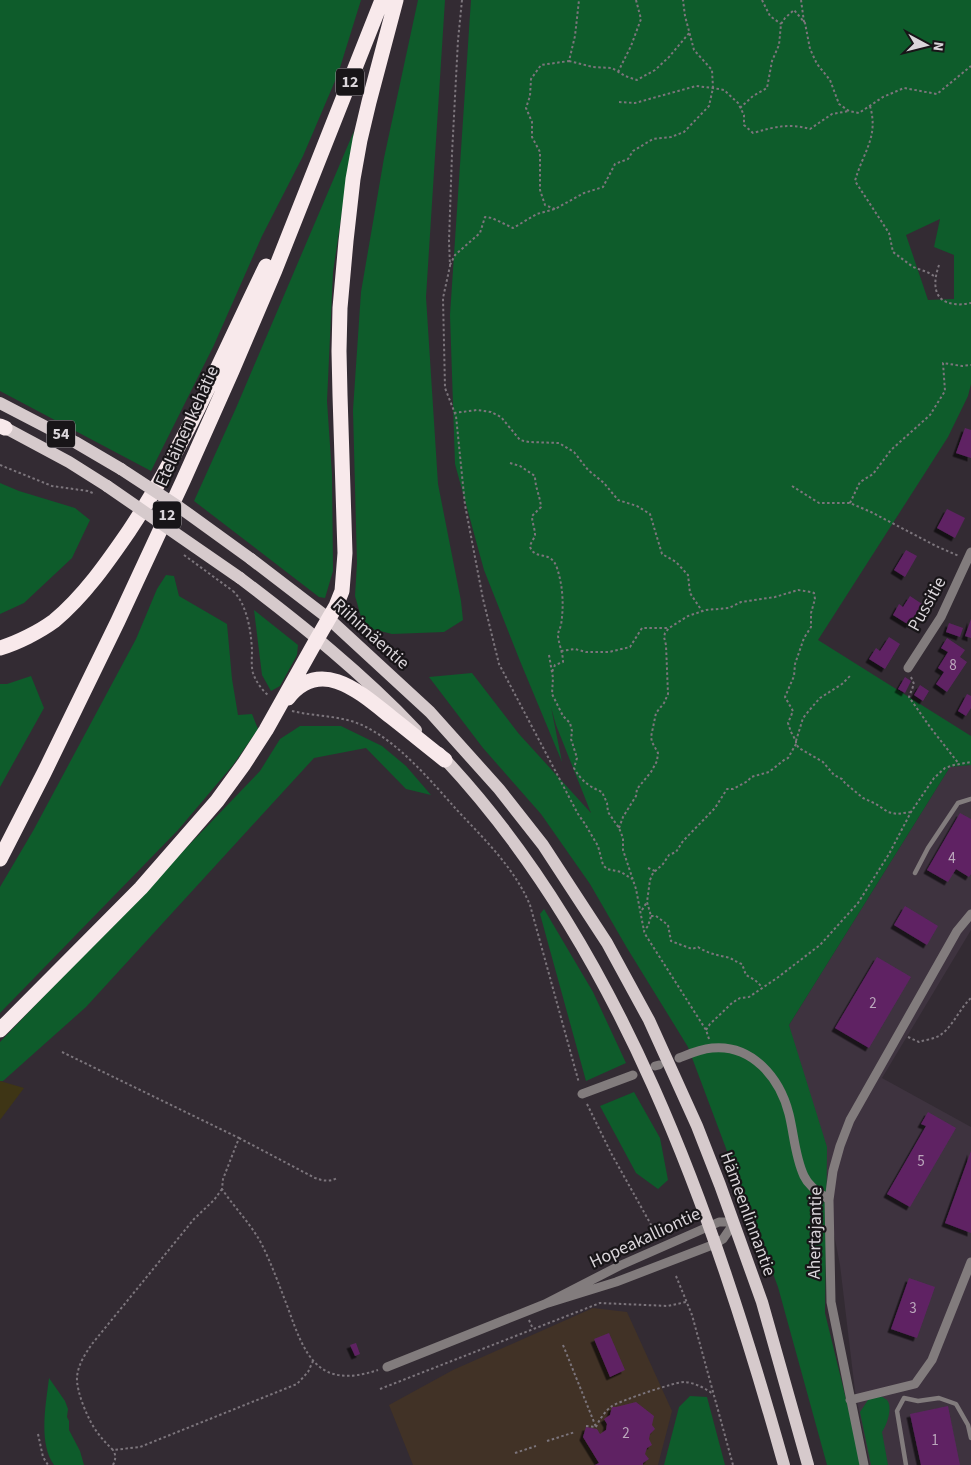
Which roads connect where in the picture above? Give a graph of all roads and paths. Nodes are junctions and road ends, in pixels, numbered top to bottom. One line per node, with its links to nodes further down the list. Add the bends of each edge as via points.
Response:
1 (382, 0): 20 (highway, 12)
2 (396, 0): 38 (highway, via 360,140 346,240 339,351 346,553 342,591)
3 (462, 0): 23 (path, via 453,144)
4 (579, 0): 12 (path)
5 (636, 0): 14 (path, via 641,19)
6 (683, 0): 11 (path)
7 (762, 0): 10 (path, via 770,16)
8 (801, 0): 9 (path)
9 (804, 23): 10 (path, via 794,10); 19 (path, via 817,64 830,80 839,104)
10 (781, 24): 18 (path, via 779,45 772,60 767,88)
11 (690, 32): 14 (path, via 655,70 636,80); 15 (path, via 694,50 712,70)
12 (568, 61): 14 (path, via 612,68); 21 (path, via 541,65 531,79 526,108 532,122 532,137 540,152 540,190 545,205)
13 (971, 66): 17 (path, via 937,94 904,88)
14 (618, 72)
15 (713, 88): 16 (path, via 696,86 635,103); 18 (path, via 724,90); 21 (path, via 709,106 684,132 653,139 632,151 628,159 615,164 603,186)
16 (619, 102)
17 (870, 106): 19 (path, via 859,113); 24 (path, via 874,119 871,142 855,181 888,232 893,252 913,267)
18 (740, 108): 19 (path, via 744,126 753,133 777,126 810,129 832,114)
19 (848, 110)
20 (316, 164): 41 (highway, via 201,403 147,504 76,600 52,622 20,641); 55 (highway, Eteläinen kehätie / 12, via 271,279 183,481 49,764)
21 (555, 210): 23 (path, via 537,214 513,228 485,217 480,233 456,255)
22 (939, 265): 24 (path)
23 (450, 266): 28 (path, via 443,298 445,388)
24 (936, 277): 25 (path, via 936,292 941,300 955,304)
25 (971, 303)
26 (971, 365): 34 (path, via 943,363 945,391 930,415 892,450 873,474 860,482)
27 (0, 403): 38 (main road, Riihimäentie / 54, bridge, via 75,442 179,507)
28 (454, 412): 37 (path, via 491,412 501,417 520,440 559,443 574,452 618,500 650,514 662,554 676,562 688,575 690,593); 59 (path, via 465,505 499,664 598,846 604,865)
29 (2, 426): 33 (main road, 54, via 69,462)
30 (510, 463): 42 (path, via 535,476 540,494 541,507 532,516 535,534 530,546 537,555 550,558 556,566 564,596 558,633)
31 (0, 465): 33 (path, via 52,486 88,492)
32 (792, 486): 34 (path, via 819,503)
33 (104, 491): 40 (main road, 54, bridge, via 240,578)
34 (850, 503): 35 (path, via 936,546)
35 (970, 558): 44 (street, Pussitie, via 940,618)
36 (233, 591): 47 (path, via 246,615 254,676)
37 (702, 611): 39 (path); 48 (path, via 729,608 741,602 798,590 814,594 811,627 804,638 785,697 793,711 788,724)
38 (328, 618): 40 (highway); 65 (main road, Riihimäentie, via 430,712 499,790 543,845)
39 (669, 628): 42 (path, via 642,628 630,647 609,652); 54 (path, via 664,637 668,694 656,713 651,737 658,753 657,761 637,790)
40 (317, 638): 47 (highway); 49 (main road, via 384,698)
41 (0, 648)
42 (561, 651): 45 (path, via 563,662)
43 (549, 655): 45 (path)
44 (908, 668): 51 (path, via 914,684 909,697)
45 (552, 672): 54 (path, via 552,694 572,731 577,758 574,768 585,783 602,792 608,812)
46 (851, 675): 48 (path, via 820,698 803,718)
47 (279, 709): 49 (highway, via 299,687 310,681 343,682); 68 (highway, via 244,764 183,841 141,888); 75 (path, via 339,717 365,726 389,741 445,797 509,869 530,905)
48 (796, 743): 53 (path, via 863,798 888,812); 57 (path, via 788,758 769,772 727,789 715,808)
49 (445, 760): 81 (main road, via 523,856 560,910 606,989 667,1120)
50 (971, 762): 51 (path)
51 (959, 764): 53 (path, via 945,768 934,778)
52 (971, 799): 58 (lane, via 958,803)
53 (911, 812): 66 (path, via 858,903 820,945)
54 (619, 828): 59 (path)
55 (0, 859)
56 (648, 868): 57 (path)
57 (655, 871): 60 (path, via 650,880)
58 (915, 873)
59 (632, 879): 61 (path)
60 (647, 902): 61 (path); 63 (path)
61 (641, 912): 64 (path)
62 (971, 914): 70 (street, Ahertajantie, via 957,931)
63 (651, 916): 64 (path); 66 (path, via 668,925 671,941 692,949 698,947 742,964 746,975)
64 (644, 930): 69 (path)
65 (630, 984): 80 (main road, Hämeenlinnantie, via 697,1126)
66 (763, 988): 69 (path, via 732,1003)
67 (971, 998): 70 (path, via 939,1036 919,1042)
68 (0, 1030)
69 (706, 1030): 71 (path)
70 (900, 1033): 79 (street, Ahertajantie, via 850,1120 833,1171)
71 (712, 1048): 73 (street); 79 (street, via 744,1054 768,1070 788,1111 805,1178)
72 (62, 1052): 76 (path)
73 (679, 1058)
74 (633, 1075): 75 (street)
75 (582, 1094): 82 (path)
76 (239, 1138): 77 (path, via 315,1178 327,1181); 78 (path)
77 (337, 1178)
78 (222, 1189): 89 (path, via 260,1241 299,1338); 103 (path, via 92,1344 78,1369 78,1387 88,1414 96,1431)
79 (828, 1200): 95 (street, Ahertajantie, via 831,1302)
80 (734, 1223): 81 (street, Hopeakalliontie, via 719,1222); 83 (street, Hopeakalliontie, via 724,1239); 109 (main road, Hämeenlinnantie, via 762,1302)
81 (708, 1226): 83 (main road); 87 (street, Hopeakalliontie)
82 (660, 1242)
83 (715, 1244): 87 (street, Hopeakalliontie, via 624,1279); 108 (main road)
84 (971, 1262): 91 (street, via 932,1360 915,1384)
85 (676, 1276): 86 (path)
86 (686, 1302): 92 (path, via 668,1306 600,1303); 93 (path)
87 (545, 1304): 90 (street, Hopeakalliontie)
88 (563, 1345): 97 (path)
89 (313, 1361): 90 (path, via 323,1370 339,1376 364,1375); 103 (path, via 297,1384 140,1447)
90 (387, 1367)
91 (902, 1387): 94 (lane); 95 (street)
92 (380, 1390)
93 (715, 1395): 97 (path, via 685,1382 667,1385 611,1406); 107 (path)
94 (904, 1398): 100 (lane, via 918,1401 939,1398 956,1404 968,1425); 111 (lane, via 896,1410)
95 (850, 1400): 110 (street, Ahertajantie)
96 (586, 1426): 97 (path)
97 (596, 1427)
98 (575, 1432): 101 (path)
99 (38, 1434): 105 (path)
100 (971, 1438)
101 (547, 1442)
102 (536, 1446): 104 (path)
103 (113, 1450): 106 (path, via 116,1455)
104 (515, 1453)
105 (48, 1465)
106 (113, 1465)
107 (733, 1465)
108 (784, 1465)
109 (808, 1465)
110 (864, 1465)
111 (906, 1465)

